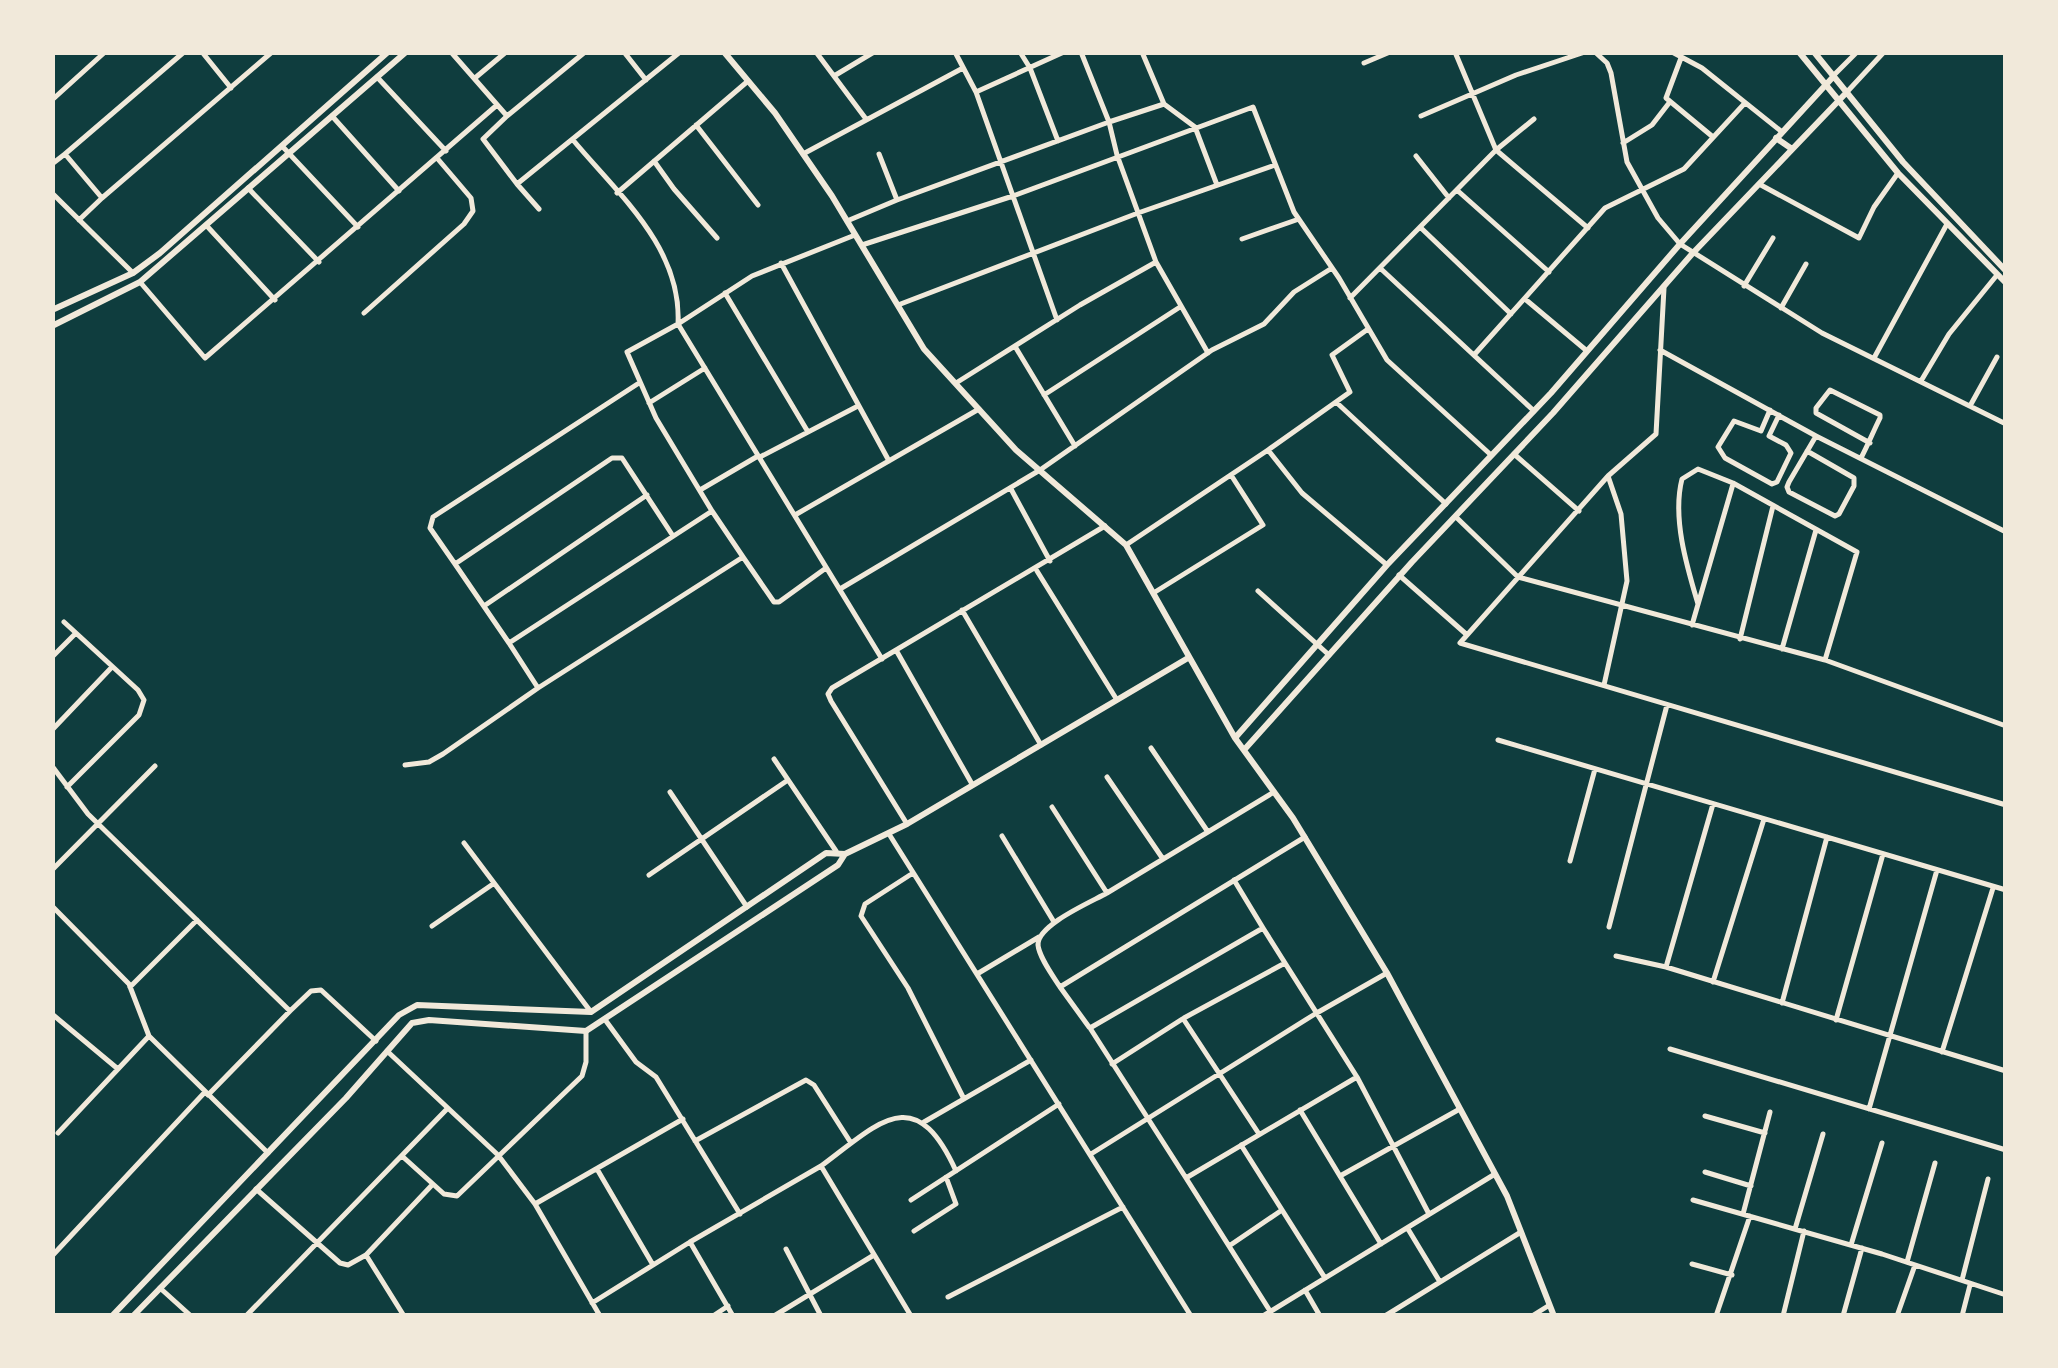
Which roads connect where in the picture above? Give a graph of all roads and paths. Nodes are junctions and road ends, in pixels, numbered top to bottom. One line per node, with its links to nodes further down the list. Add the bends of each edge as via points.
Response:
1 (105, 52): 46 (street)
2 (184, 52): 71 (street)
3 (202, 52): 42 (street)
4 (272, 52): 42 (street)
5 (388, 52): 30 (street)
6 (406, 52): 32 (street)
7 (452, 52): 38 (street)
8 (506, 52): 38 (street)
9 (585, 52): 53 (street)
10 (624, 52): 39 (street)
11 (680, 52): 39 (street)
12 (724, 52): 40 (street)
13 (816, 52): 35 (street)
14 (874, 52): 35 (street)
15 (954, 52): 33 (street)
16 (1020, 52): 34 (street)
17 (1064, 52): 34 (street)
18 (1081, 52): 57 (street)
19 (1142, 52): 49 (street)
20 (1390, 52): 31 (street)
21 (1455, 52): 44 (street)
22 (1585, 52): 44 (street)
23 (1594, 52): 66 (street, via 1611,72)
24 (1672, 52): 29 (street)
25 (1799, 52): 41 (street)
26 (1814, 52): 37 (street)
27 (1857, 52): 37 (street)
28 (1884, 52): 45 (street)
29 (1681, 58): 47 (street, via 1666,93); 50 (street)
30 (380, 59): 32 (street); 67 (street)
31 (1364, 63)
32 (388, 68): 36 (street)
33 (963, 68): 43 (street); 55 (street)
34 (1030, 68): 43 (street); 65 (street)
35 (834, 76): 55 (street)
36 (377, 77): 52 (street); 70 (street)
37 (1833, 77): 41 (street); 45 (street)
38 (475, 78): 51 (street)
39 (646, 80): 64 (street)
40 (748, 81): 59 (street); 73 (street)
41 (1824, 85): 48 (street); 61 (street)
42 (231, 88): 94 (street)
43 (976, 92): 79 (street)
44 (1473, 93): 54 (street); 68 (street)
45 (1846, 93): 48 (street); 125 (street)
46 (52, 100)
47 (1669, 102): 62 (street); 66 (street, via 1652,126)
48 (1838, 102): 69 (street); 82 (street)
49 (1164, 104): 57 (street); 60 (street)
50 (1744, 104): 61 (street); 62 (street)
51 (497, 105): 53 (street); 58 (street)
52 (332, 116): 72 (street); 89 (street)
53 (507, 116): 63 (street)
54 (1421, 116)
55 (866, 118): 73 (street)
56 (1534, 119): 68 (street)
57 (1109, 122): 65 (street); 75 (street)
58 (474, 126): 63 (street); 70 (street)
59 (696, 126): 78 (street); 97 (street)
60 (1195, 127): 75 (street); 81 (street, via 1253,107); 86 (street)
61 (1779, 135): 69 (street); 113 (street)
62 (1713, 137): 90 (street, via 1684,168)
63 (483, 139): 84 (street)
64 (573, 140): 84 (street); 92 (street)
65 (1058, 141): 79 (street)
66 (1623, 143): 90 (street)
67 (281, 145): 72 (street); 83 (street)
68 (1496, 150): 88 (street); 108 (street)
69 (1792, 150): 85 (street)
70 (446, 151): 77 (street)
71 (65, 154): 80 (street); 94 (street)
72 (289, 154): 87 (street); 106 (street)
73 (803, 154): 103 (street)
74 (879, 154): 96 (street)
75 (1117, 155): 93 (street); 99 (street)
76 (1416, 156): 95 (street)
77 (437, 158): 89 (street); 138 (street, via 472,198 473,211)
78 (654, 161): 92 (street); 110 (street)
79 (1001, 161): 93 (street); 96 (street)
80 (52, 164)
81 (1276, 165): 86 (street); 101 (street)
82 (1898, 173): 85 (street, via 1860,238); 104 (street)
83 (241, 181): 87 (street); 100 (street)
84 (518, 184): 98 (street)
85 (1759, 184): 116 (street)
86 (1217, 186): 99 (street)
87 (249, 189): 105 (street); 117 (street)
88 (1457, 190): 95 (street); 123 (street)
89 (400, 191): 106 (street)
90 (1641, 191): 108 (street, via 1606,208); 113 (street)
91 (52, 193): 102 (street)
92 (617, 193): 141 (street, via 662,246 680,298)
93 (1013, 196): 114 (street); 115 (street)
94 (102, 198): 102 (street)
95 (1449, 198): 107 (street)
96 (897, 200): 103 (street)
97 (758, 205)
98 (538, 210)
99 (1138, 213): 115 (street); 118 (street)
100 (200, 217): 105 (street); 124 (street)
101 (1299, 219): 112 (street); 121 (street)
102 (79, 220): 124 (street)
103 (847, 221): 109 (street)
104 (1947, 224): 125 (street); 150 (street)
105 (206, 225): 126 (street); 133 (street)
106 (358, 228): 117 (street)
107 (1420, 228): 122 (street); 139 (street)
108 (1588, 228): 123 (street)
109 (856, 235): 114 (street); 119 (street)
110 (717, 238)
111 (1772, 238): 128 (street)
112 (1242, 239)
113 (1680, 244): 116 (street); 146 (street)
114 (862, 245): 134 (street)
115 (1034, 254): 134 (street); 140 (street)
116 (1692, 254): 128 (street); 129 (street)
117 (319, 262): 133 (street)
118 (1156, 262): 135 (street); 140 (street)
119 (781, 263): 130 (street); 158 (street)
120 (1806, 264): 136 (street)
121 (1332, 268): 131 (street); 147 (street, via 1294,292 1264,324)
122 (1380, 268): 131 (street); 148 (street)
123 (1549, 272): 132 (street)
124 (133, 273): 137 (street)
125 (2001, 273): 127 (street); 152 (street, via 1949,334)
126 (140, 282): 133 (street, via 205,358); 142 (street)
127 (2006, 283)
128 (1744, 286): 136 (street)
129 (1664, 287): 145 (street); 173 (street)
130 (724, 293): 141 (street); 166 (street)
131 (1350, 298): 143 (street)
132 (1525, 298): 139 (street); 146 (street)
133 (275, 300)
134 (898, 305): 154 (street, via 924,349)
135 (1180, 307): 147 (street); 155 (street)
136 (1781, 308): 150 (street)
137 (52, 310)
138 (364, 313)
139 (1511, 314): 148 (street)
140 (1057, 320): 144 (street)
141 (678, 324): 151 (street); 153 (street, via 627,352)
142 (52, 326)
143 (1368, 329): 156 (street, via 1333,353 1350,389); 175 (street, via 1387,360)
144 (1016, 348): 154 (street); 155 (street)
145 (1660, 350): 161 (street); 180 (street, via 1656,434)
146 (1587, 351): 162 (street)
147 (1208, 353): 170 (street)
148 (1474, 356): 162 (street)
149 (1997, 357): 159 (street)
150 (1874, 358): 152 (street)
151 (705, 368): 157 (street); 174 (street)
152 (1921, 381): 159 (street)
153 (640, 383): 157 (street); 198 (street, via 433,517 430,528)
154 (956, 384): 160 (street)
155 (1044, 395): 170 (street)
156 (1336, 402): 171 (street); 185 (street)
157 (649, 403): 183 (street)
158 (858, 406): 166 (street); 177 (street)
159 (1970, 406): 164 (street)
160 (979, 409): 177 (street); 178 (street)
161 (1770, 410): 163 (street); 165 (street)
162 (1534, 411): 175 (street)
163 (1779, 415): 167 (street); 168 (street)
164 (2006, 424)
165 (1761, 431): 167 (street); 167 (street, via 1734,421 1718,450 1772,484 1791,453)
166 (808, 432): 174 (street)
167 (1769, 436)
168 (1816, 436): 172 (street); 176 (street)
169 (1870, 443): 169 (street, via 1880,415 1830,390 1816,413); 176 (street)
170 (1075, 446): 178 (street)
171 (1268, 450): 179 (street); 199 (street, via 1302,493)
172 (1807, 451): 172 (street, via 1790,492 1835,516 1854,478)
173 (1514, 454): 188 (street); 190 (street)
174 (759, 456): 183 (street); 189 (street)
175 (1491, 456): 185 (street)
176 (1861, 458): 193 (street)
177 (889, 461): 189 (street)
178 (1040, 470): 182 (street); 191 (street)
179 (1230, 474): 195 (street); 206 (street, via 1263,525)
180 (1608, 476): 188 (street); 207 (street, via 1620,514 1627,581)
181 (1734, 484): 186 (street); 208 (street); 208 (street, via 1698,469 1682,479 1684,545)
182 (1010, 488): 197 (street); 204 (street)
183 (700, 490): 187 (street)
184 (647, 495): 194 (street); 198 (street, via 622,458 612,458); 209 (street)
185 (1446, 504): 199 (street)
186 (1772, 506): 192 (street); 215 (street)
187 (712, 510): 194 (street); 196 (street)
188 (1578, 511): 203 (street)
189 (795, 514): 200 (street)
190 (1455, 516): 202 (street); 203 (street)
191 (1106, 526): 195 (street); 197 (street)
192 (1816, 530): 218 (street); 224 (street, via 1857,552)
193 (2006, 532)
194 (673, 536): 216 (street)
195 (1126, 544): 206 (street)
196 (743, 557): 200 (street, via 774,602); 227 (street)
197 (1050, 561): 201 (street)
198 (455, 564): 209 (street)
199 (1388, 565): 217 (street)
200 (826, 568): 204 (street)
201 (1036, 570): 210 (street); 228 (street)
202 (1400, 576): 214 (street); 220 (street)
203 (1518, 577): 207 (street); 214 (street)
204 (840, 589): 223 (street)
205 (1258, 591): 217 (street)
206 (1155, 592): 222 (street)
207 (1622, 604): 212 (street); 226 (street)
208 (1698, 604): 212 (street)
209 (484, 606): 216 (street)
210 (962, 610): 219 (street); 234 (street)
211 (64, 622): 213 (street)
212 (1692, 624): 215 (street)
213 (75, 633): 221 (street); 225 (street)
214 (1466, 634): 226 (street, via 1460,643)
215 (1740, 638): 218 (street)
216 (510, 644): 227 (street)
217 (1317, 645): 220 (street); 232 (street)
218 (1782, 649): 224 (street)
219 (896, 650): 223 (street); 244 (street)
220 (1328, 655): 236 (street)
221 (52, 657)
222 (1188, 658): 228 (street); 232 (street)
223 (882, 659): 254 (street, via 828,694)
224 (1825, 660): 230 (street)
225 (112, 667): 231 (street); 246 (street, via 142,696 143,708)
226 (1604, 686): 229 (street)
227 (538, 688): 238 (street, via 430,762)
228 (1117, 700): 234 (street)
229 (1667, 705): 245 (street); 250 (street)
230 (2006, 726)
231 (52, 730)
232 (1235, 738): 236 (street)
233 (1498, 740): 241 (street)
234 (1041, 745): 244 (street)
235 (1151, 748): 255 (street)
236 (1244, 750): 248 (street)
237 (774, 759): 243 (street)
238 (406, 765)
239 (52, 766): 246 (street)
240 (154, 766): 253 (street)
241 (1595, 769): 245 (street); 266 (street)
242 (1107, 776): 265 (street)
243 (788, 780): 260 (street); 262 (street)
244 (972, 784): 254 (street)
245 (1648, 784): 249 (street); 282 (street)
246 (67, 787): 253 (street)
247 (670, 792): 260 (street)
248 (1274, 792): 255 (street); 258 (street)
249 (1713, 804): 252 (street); 286 (street)
250 (2006, 805)
251 (1052, 807): 275 (street)
252 (1764, 819): 259 (street); 289 (street)
253 (98, 824): 267 (street); 278 (street)
254 (907, 824): 256 (street)
255 (1208, 832): 265 (street)
256 (889, 834): 263 (street); 269 (street)
257 (1002, 836): 279 (street)
258 (1305, 837): 271 (street); 287 (street)
259 (1827, 837): 264 (street); 292 (street)
260 (702, 839): 270 (street); 277 (street)
261 (464, 842): 272 (street)
262 (836, 851): 263 (street); 277 (street)
263 (845, 854): 298 (street)
264 (1883, 854): 268 (street); 299 (street)
265 (1162, 859): 275 (street)
266 (1570, 862)
267 (52, 870)
268 (1937, 870): 273 (street); 303 (street)
269 (913, 873): 288 (street); 315 (street, via 865,904 860,916 908,988)
270 (649, 875)
271 (1234, 880): 281 (street); 291 (street)
272 (494, 884): 280 (street); 294 (street)
273 (1993, 886): 274 (street); 307 (street)
274 (2006, 890)
275 (1107, 893): 279 (street)
276 (52, 906): 290 (street)
277 (746, 907): 294 (street)
278 (197, 920): 290 (street); 293 (street)
279 (1054, 922): 283 (street)
280 (432, 926)
281 (1264, 928): 285 (street); 300 (street)
282 (1609, 928)
283 (1040, 937): 288 (street); 291 (street, via 1038,947)
284 (1616, 956): 286 (street)
285 (1285, 963): 296 (street); 297 (street)
286 (1666, 968): 289 (street)
287 (1387, 973): 296 (street); 320 (street)
288 (977, 974): 308 (street)
289 (1713, 982): 292 (street)
290 (130, 987): 302 (street)
291 (1060, 987): 300 (street)
292 (1782, 1003): 299 (street)
293 (290, 1010): 304 (street, via 321,990); 314 (street)
294 (591, 1012): 304 (street, via 416,1005)
295 (52, 1014): 310 (street)
296 (1315, 1014): 312 (street); 313 (street)
297 (1184, 1018): 309 (street); 312 (street)
298 (606, 1020): 301 (street); 324 (street)
299 (1836, 1020): 303 (street)
300 (1090, 1028): 309 (street)
301 (586, 1031): 306 (street, via 430,1020 412,1023); 338 (street, via 582,1076)
302 (149, 1036): 310 (street); 314 (street)
303 (1889, 1036): 307 (street); 318 (street)
304 (376, 1042): 306 (street); 336 (street)
305 (1670, 1049): 318 (street)
306 (387, 1051): 317 (street); 352 (street)
307 (1942, 1052): 311 (street)
308 (1031, 1060): 315 (street); 316 (street)
309 (1112, 1064): 323 (street)
310 (118, 1068): 327 (street)
311 (2005, 1070)
312 (1218, 1074): 323 (street); 328 (street)
313 (1357, 1077): 319 (street); 334 (street)
314 (207, 1093): 336 (street); 375 (street)
315 (964, 1099): 325 (street)
316 (1060, 1104): 337 (street); 343 (street)
317 (447, 1109): 338 (street); 339 (street)
318 (1869, 1109): 335 (street)
319 (1300, 1110): 328 (street); 346 (street)
320 (1458, 1110): 334 (street); 345 (street)
321 (1770, 1112): 326 (street)
322 (1705, 1116): 326 (street)
323 (1148, 1117): 337 (street); 348 (street)
324 (683, 1119): 330 (street); 342 (street)
325 (924, 1122): 332 (street, via 898,1116); 343 (street)
326 (1766, 1133): 351 (street)
327 (54, 1134)
328 (1259, 1134): 333 (street)
329 (1823, 1134): 362 (street)
330 (695, 1141): 332 (street, via 806,1080); 358 (street)
331 (1882, 1143): 369 (street)
332 (851, 1144): 341 (street)
333 (1241, 1145): 348 (street); 357 (street)
334 (1393, 1146): 346 (street); 359 (street)
335 (2006, 1150)
336 (268, 1153): 394 (street)
337 (1090, 1154): 356 (street)
338 (498, 1155): 350 (street, via 458,1196); 355 (street)
339 (402, 1156): 350 (street); 367 (street)
340 (1935, 1162): 376 (street)
341 (821, 1166): 358 (street); 374 (street)
342 (596, 1169): 355 (street); 378 (street)
343 (956, 1171): 347 (street)
344 (1705, 1172): 351 (street)
345 (1495, 1174): 359 (street); 365 (street)
346 (1340, 1176): 368 (street)
347 (946, 1177): 353 (street); 363 (street, via 956,1204)
348 (1186, 1178): 370 (street)
349 (1988, 1179): 382 (street)
350 (432, 1184): 373 (street)
351 (1752, 1186): 360 (street)
352 (256, 1189): 367 (street); 385 (street)
353 (911, 1200)
354 (1693, 1200): 360 (street)
355 (535, 1204): 390 (street)
356 (1123, 1207): 389 (street); 405 (street)
357 (1282, 1210): 370 (street); 381 (street)
358 (740, 1214): 366 (street)
359 (1429, 1214): 361 (street)
360 (1747, 1215): 362 (street); 380 (street)
361 (1408, 1228): 368 (street); 383 (street)
362 (1795, 1229): 364 (street)
363 (914, 1231)
364 (1804, 1231): 369 (street); 411 (street)
365 (1521, 1232): 383 (street); 392 (street)
366 (690, 1242): 378 (street); 391 (street)
367 (316, 1244): 373 (street, via 342,1264); 397 (street)
368 (1381, 1244): 381 (street)
369 (1851, 1245): 371 (street)
370 (1229, 1246): 393 (street)
371 (1862, 1248): 376 (street); 412 (street)
372 (786, 1249): 387 (street)
373 (366, 1255): 398 (street)
374 (874, 1255): 387 (street); 404 (street)
375 (52, 1256)
376 (1907, 1262): 379 (street)
377 (1692, 1264): 380 (street)
378 (653, 1265): 390 (street)
379 (1915, 1265): 382 (street); 413 (street)
380 (1732, 1274): 410 (street)
381 (1325, 1278): 386 (street)
382 (1962, 1280): 384 (street)
383 (1440, 1282): 407 (street)
384 (1971, 1284): 388 (street); 414 (street)
385 (160, 1288): 395 (street); 396 (street)
386 (1305, 1290): 393 (street); 406 (street)
387 (808, 1295): 402 (street); 403 (street)
388 (2006, 1295)
389 (948, 1297)
390 (592, 1302): 399 (street)
391 (728, 1306): 400 (street); 401 (street)
392 (1548, 1306): 408 (street); 409 (street)
393 (1267, 1313)
394 (112, 1316)
395 (133, 1316)
396 (192, 1316)
397 (246, 1316)
398 (404, 1316)
399 (600, 1316)
400 (713, 1316)
401 (733, 1316)
402 (774, 1316)
403 (820, 1316)
404 (911, 1316)
405 (1191, 1316)
406 (1320, 1316)
407 (1386, 1316)
408 (1532, 1316)
409 (1554, 1316)
410 (1716, 1316)
411 (1782, 1316)
412 (1843, 1316)
413 (1897, 1316)
414 (1962, 1316)

